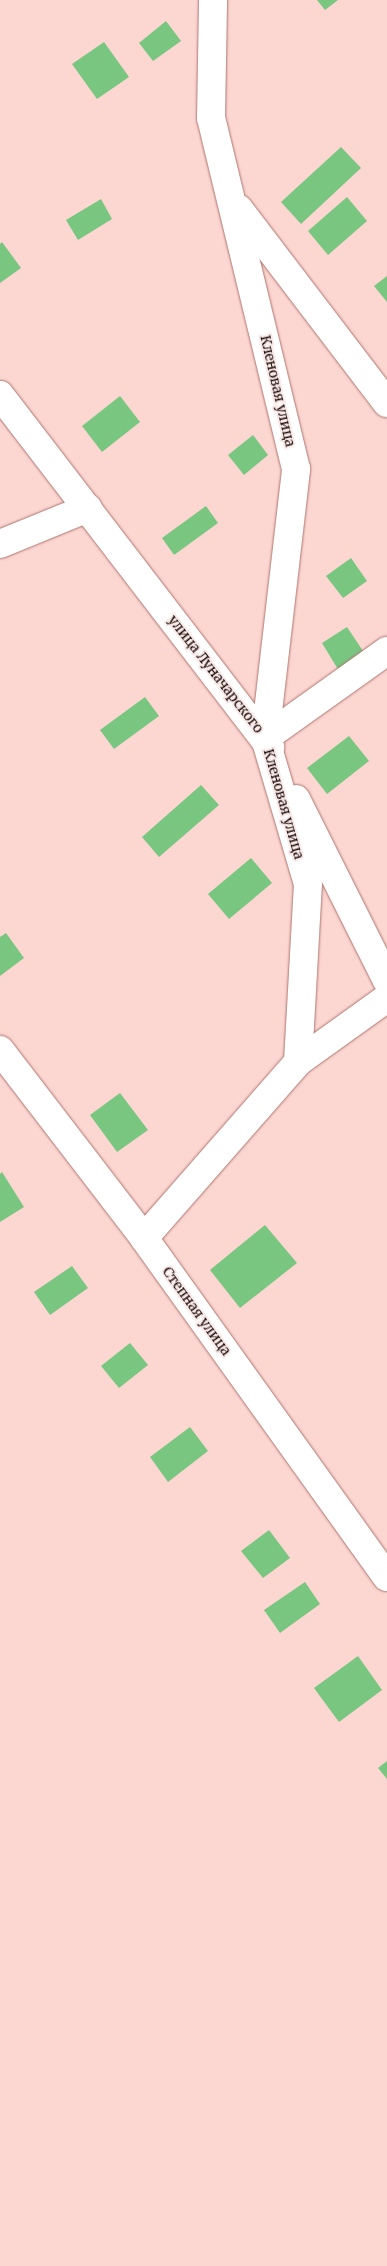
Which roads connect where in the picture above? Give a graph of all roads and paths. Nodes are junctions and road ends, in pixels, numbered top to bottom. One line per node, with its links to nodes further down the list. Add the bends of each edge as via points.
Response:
1 (213, 0): 2 (street, Кленовая улица, via 211,118)
2 (233, 202): 4 (street, Кленовая улица); 8 (street, Кленовая улица, via 296,468)
3 (0, 394): 5 (street, улица Луначарского)
4 (387, 403)
5 (88, 508): 6 (street); 8 (street, улица Луначарского)
6 (0, 544)
7 (387, 650): 8 (street)
8 (265, 738): 9 (street, улица Луначарского); 12 (street, Кленовая улица, via 308,884)
9 (387, 981)
10 (387, 998): 12 (street)
11 (0, 1050): 13 (street, Степная улица)
12 (298, 1062): 13 (street)
13 (144, 1238): 14 (street, Степная улица)
14 (387, 1577)

